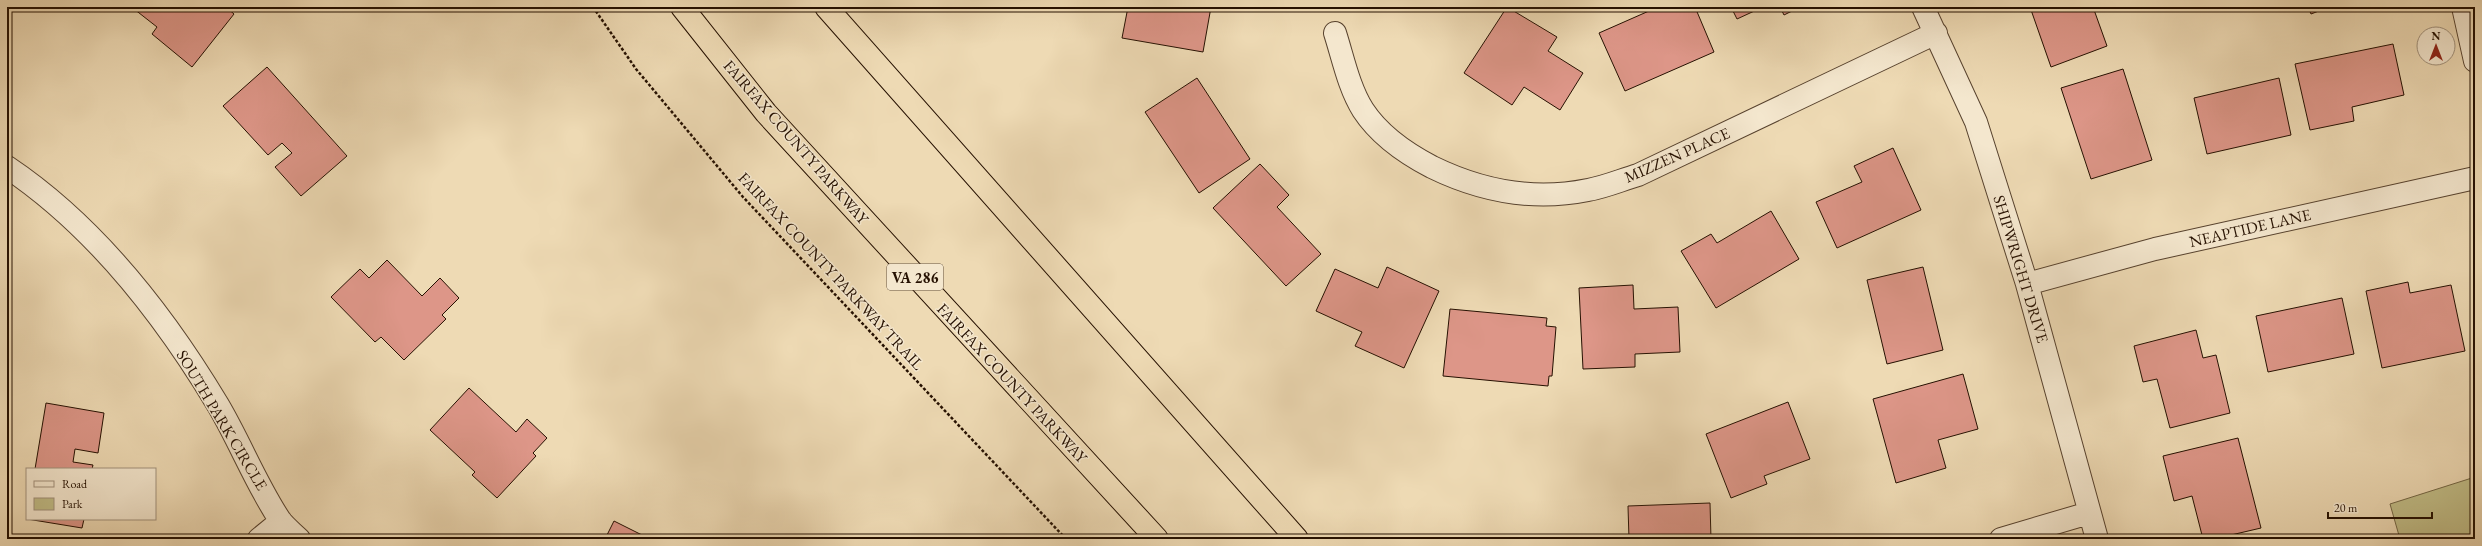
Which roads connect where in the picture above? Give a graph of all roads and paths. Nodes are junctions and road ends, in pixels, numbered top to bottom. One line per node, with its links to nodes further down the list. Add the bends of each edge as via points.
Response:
1 (593, 7): 16 (path, FAIRFAX COUNTY PARKWAY TRAIL, via 636,69 743,197)
2 (682, 7): 17 (highway, FAIRFAX COUNTY PARKWAY / VA 286, via 766,113)
3 (826, 7): 18 (highway)
4 (1923, 7): 7 (street, SHIPWRIGHT DRIVE)
5 (2463, 7): 8 (street)
6 (1335, 33): 7 (street, MIZZEN PLACE, via 1357,99 1364,111 1381,132 1410,156 1459,180 1499,192 1541,195 1588,190 1638,175)
7 (1936, 33): 11 (street, SHIPWRIGHT DRIVE, via 1976,122)
8 (2475, 61)
9 (7, 167): 13 (street, SOUTH PARK CIRCLE, via 58,207 103,250 147,302 218,406)
10 (2475, 178): 11 (street, NEAPTIDE LANE, via 2155,249)
11 (2027, 284): 12 (street, SHIPWRIGHT DRIVE)
12 (2089, 513): 19 (street); 20 (street, SHIPWRIGHT DRIVE)
13 (281, 521): 14 (street); 15 (street, SOUTH PARK CIRCLE)
14 (259, 539)
15 (299, 539)
16 (1066, 539)
17 (1157, 539)
18 (1297, 539)
19 (2001, 539)
20 (2097, 539)

